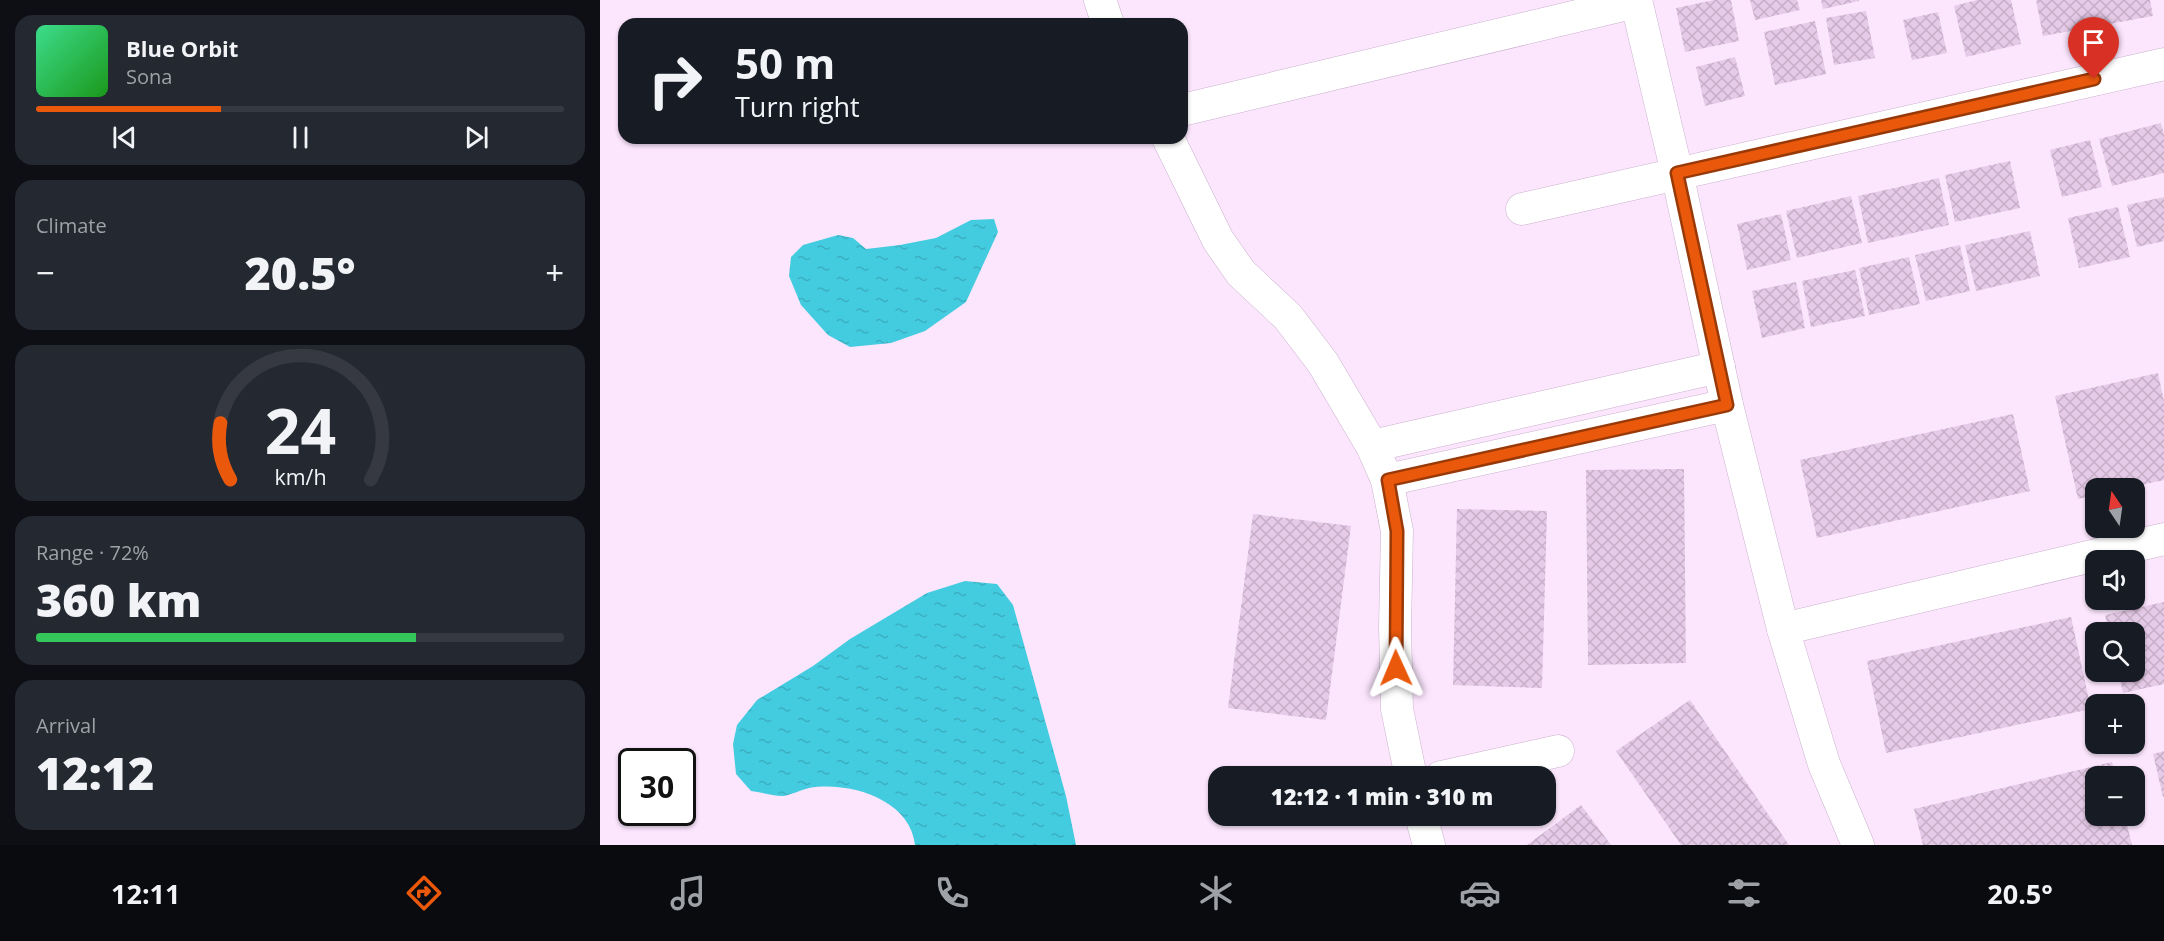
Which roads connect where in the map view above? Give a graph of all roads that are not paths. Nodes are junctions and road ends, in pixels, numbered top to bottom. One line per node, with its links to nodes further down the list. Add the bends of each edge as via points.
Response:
1 (1100, 0): 3 (street)
2 (1636, 1): 5 (street); 7 (street)
3 (1106, 18)
4 (2164, 64): 7 (street)
5 (1188, 109)
6 (1171, 144): 11 (street, via 1224,248 1241,273 1288,317 1323,363)
7 (1677, 173): 8 (street); 9 (street)
8 (1522, 209)
9 (1719, 368): 10 (street); 11 (street)
10 (1727, 405): 12 (street); 14 (street)
11 (1372, 446): 12 (street)
12 (1388, 480): 16 (street, via 1397,531 1397,709)
13 (2164, 539): 14 (street)
14 (1783, 629): 20 (street, via 1824,764)
15 (1558, 751): 17 (street)
16 (1409, 766)
17 (1490, 766)
18 (1424, 826): 19 (street)
19 (1429, 845)
20 (1858, 845)

